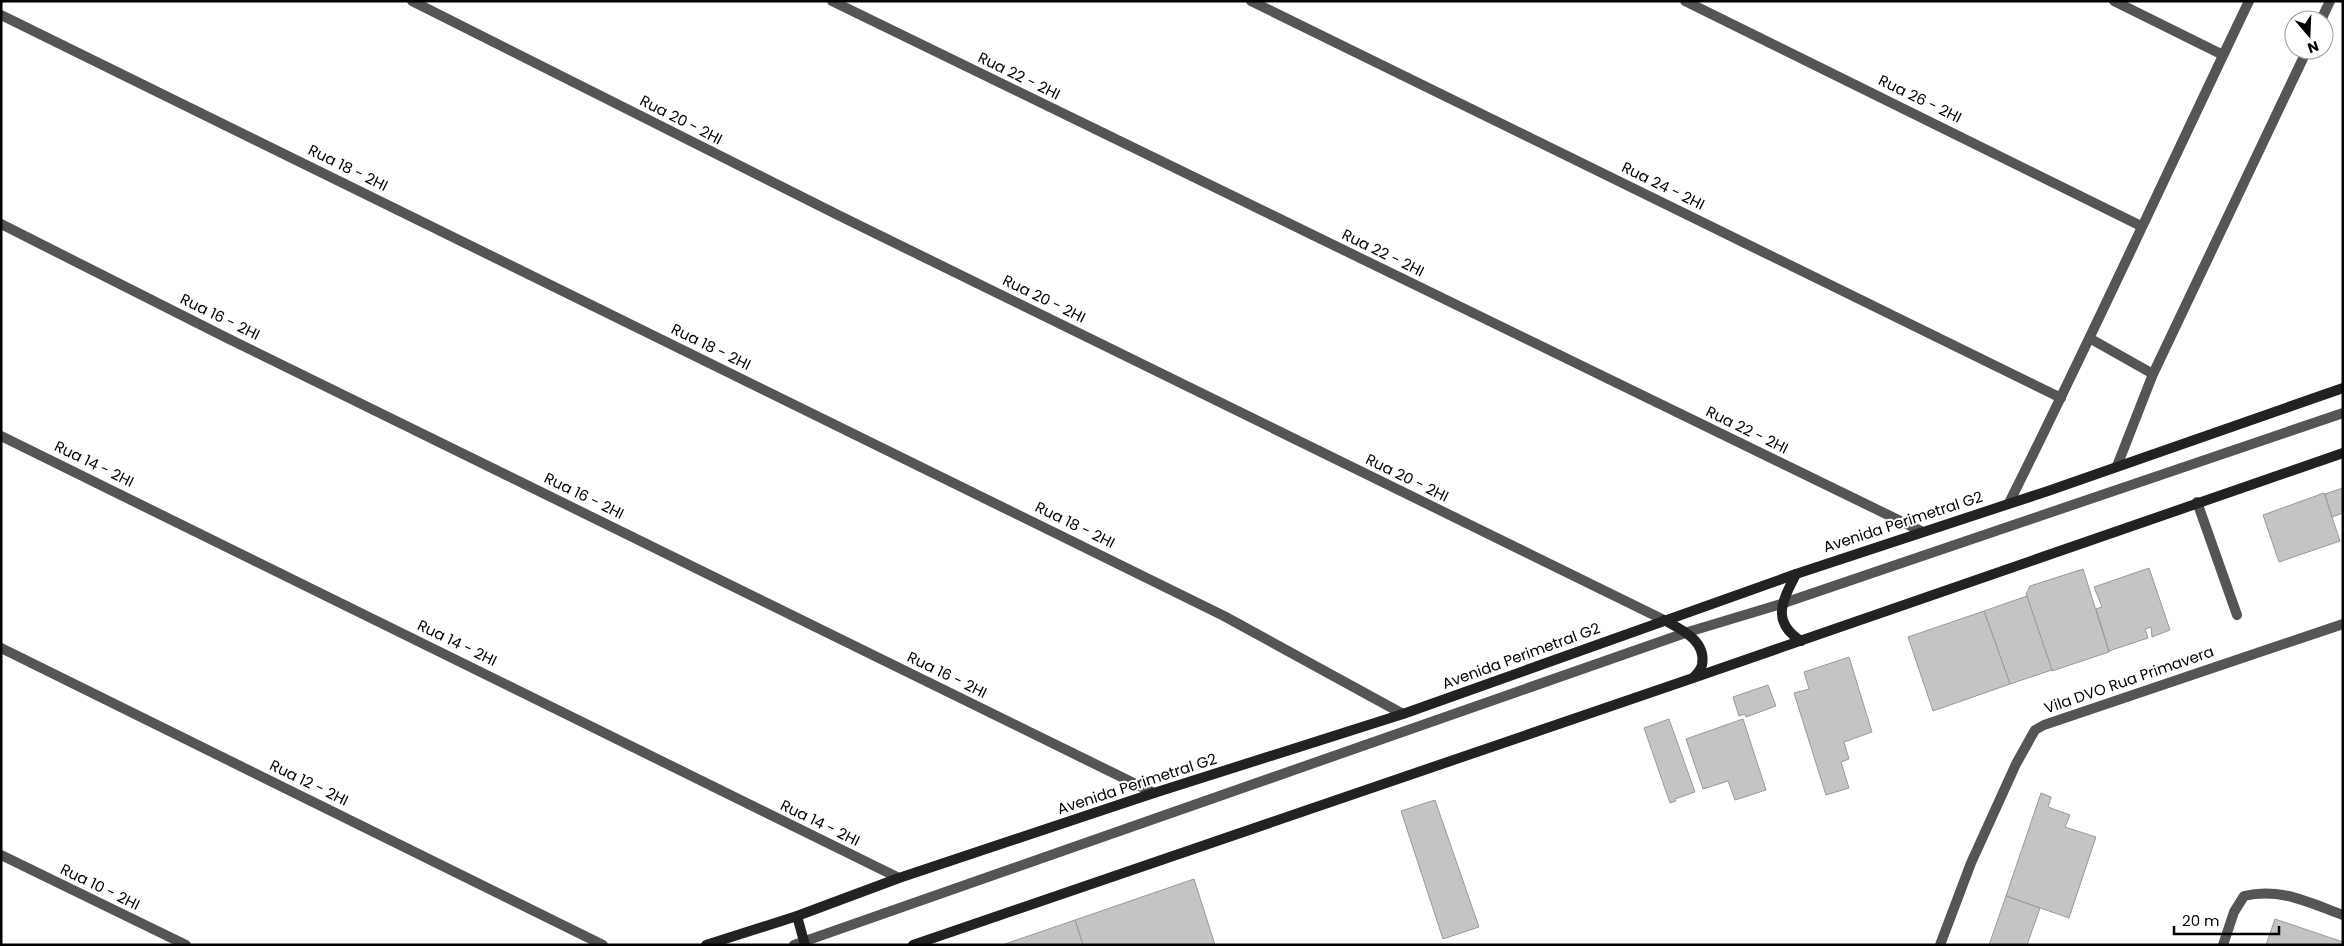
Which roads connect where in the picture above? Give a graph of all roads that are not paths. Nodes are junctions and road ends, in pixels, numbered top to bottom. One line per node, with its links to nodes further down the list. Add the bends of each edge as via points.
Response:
1 (412, 1): 26 (street, Rua 20 - 2HI, via 840,216)
2 (832, 1): 22 (street, Rua 22 - 2HI)
3 (1251, 1): 15 (street, Rua 24 - 2HI)
4 (1684, 1): 11 (street, Rua 26 - 2HI)
5 (2114, 1): 8 (street)
6 (2249, 1): 8 (street)
7 (1, 15): 32 (street, Rua 18 - 2HI, via 1207,607)
8 (2223, 55): 11 (street)
9 (2302, 60): 13 (street)
10 (1, 224): 33 (street, Rua 16 - 2HI)
11 (2141, 226): 12 (street)
12 (2091, 339): 13 (street); 15 (street)
13 (2153, 374): 19 (street)
14 (2343, 388): 19 (street, Avenida Perimetral G2)
15 (2061, 398): 21 (street)
16 (2343, 413): 24 (street)
17 (1, 436): 35 (street, Rua 14 - 2HI)
18 (2343, 453): 20 (street)
19 (2117, 466): 21 (street, Avenida Perimetral G2)
20 (2197, 502): 25 (street); 29 (street)
21 (2009, 503): 22 (street, Avenida Perimetral G2)
22 (1921, 531): 23 (street, Avenida Perimetral G2)
23 (1796, 574): 24 (street); 26 (street, Avenida Perimetral G2)
24 (1781, 604): 28 (street); 29 (street, via 1782,622)
25 (2237, 615)
26 (1664, 620): 28 (street); 32 (street, Avenida Perimetral G2)
27 (2343, 624): 43 (street, Vila DVO Rua Primavera, via 2044,724 2035,730 1971,863)
28 (1688, 632): 31 (street, via 1700,647 1702,665); 39 (street)
29 (1801, 640): 31 (street)
30 (1, 648): 41 (street, Rua 12 - 2HI)
31 (1693, 678): 42 (street)
32 (1403, 714): 33 (street, Avenida Perimetral G2)
33 (1154, 793): 35 (street, Avenida Perimetral G2)
34 (1, 855): 40 (street, Rua 10 - 2HI)
35 (899, 878): 37 (street, Avenida Perimetral G2)
36 (2343, 915): 44 (street, via 2274,893 2244,896 2234,912)
37 (796, 916): 38 (street, Avenida Perimetral G2); 39 (street)
38 (708, 944)
39 (801, 944)
40 (186, 945)
41 (603, 945)
42 (913, 945)
43 (1940, 945)
44 (2223, 945)

